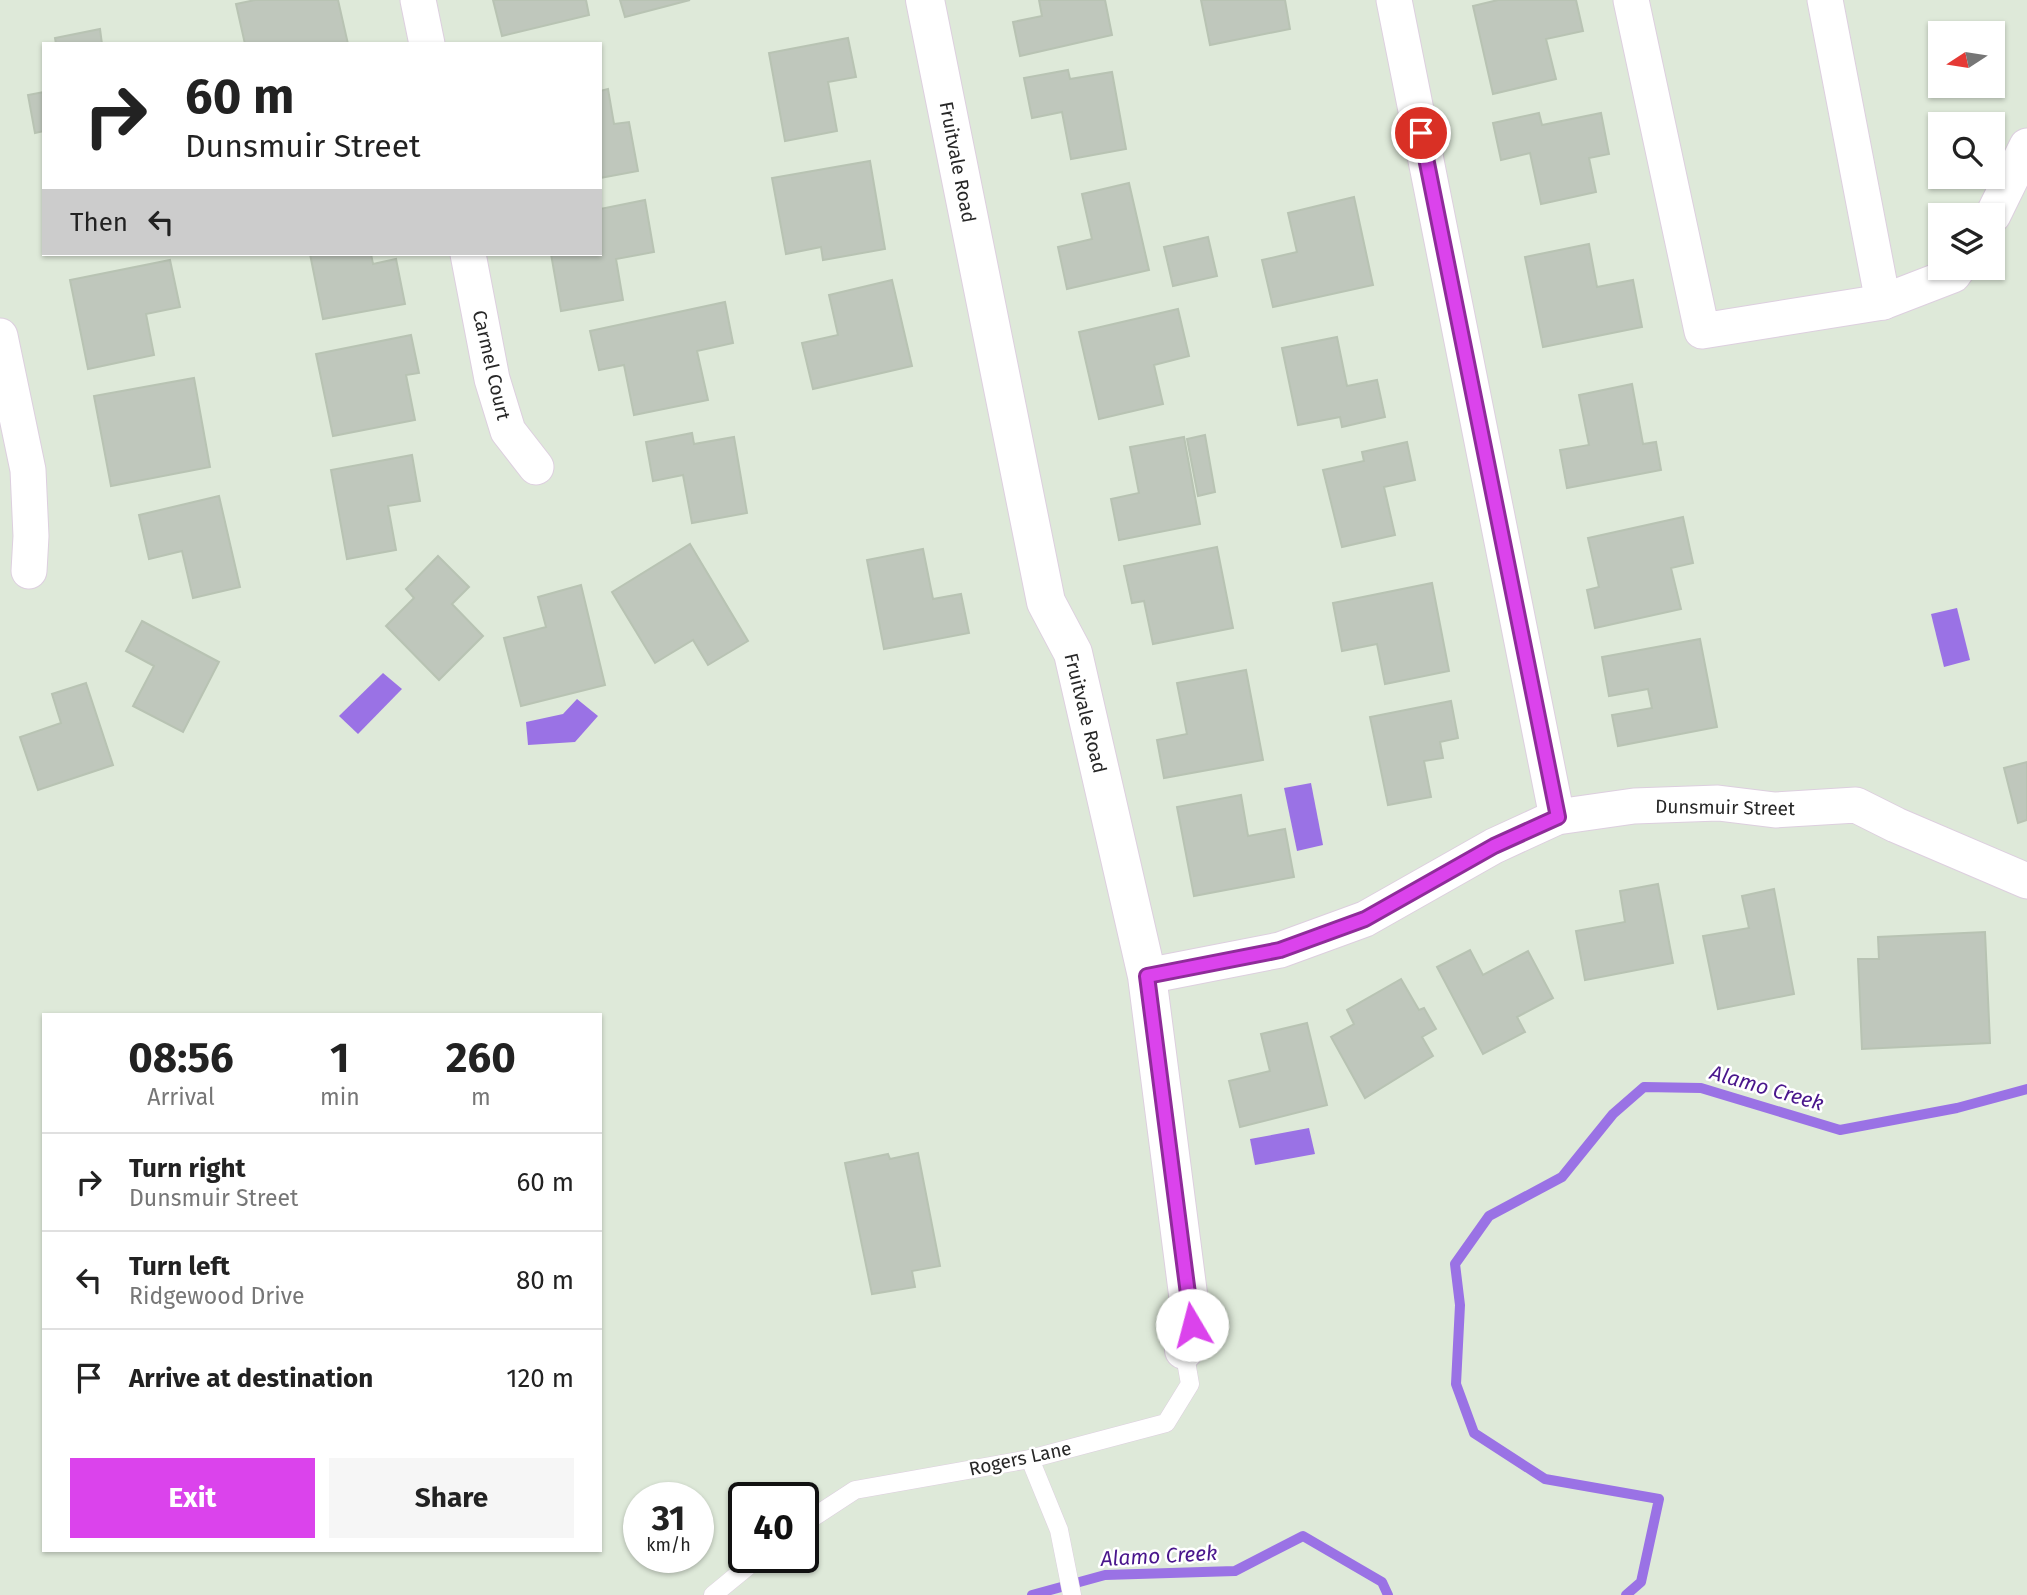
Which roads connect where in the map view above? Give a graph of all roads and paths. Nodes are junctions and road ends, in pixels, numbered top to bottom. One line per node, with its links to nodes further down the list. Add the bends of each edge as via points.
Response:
1 (418, 0): 6 (street)
2 (925, 0): 17 (street, Fruitvale Road, via 1046,602 1073,653)
3 (1394, 0): 15 (street)
4 (1631, 0): 11 (street, via 1702,331)
5 (1825, 0): 11 (street)
6 (427, 42)
7 (2027, 146): 8 (street)
8 (1999, 203)
9 (468, 256): 13 (street, Carmel Court, via 492,379 508,431)
10 (1935, 280): 11 (street)
11 (1883, 302)
12 (0, 336): 14 (street, via 28,470)
13 (536, 467)
14 (29, 571)
15 (1558, 817): 16 (street, Dunsmuir Street, via 1634,806 1718,803 1775,810 1856,805); 17 (street, Dunsmuir Street, via 1494,846 1365,919 1280,950)
16 (2027, 881)
17 (1147, 976): 18 (street, Fruitvale Road, via 1192,1325)
18 (1184, 1350): 19 (lane, Rogers Lane, via 1190,1384 1166,1423)
19 (1030, 1458): 20 (lane, Rogers Lane, via 855,1490); 23 (lane, via 1059,1530)
20 (819, 1514)
21 (740, 1573): 22 (lane)
22 (713, 1595)
23 (1072, 1595)

